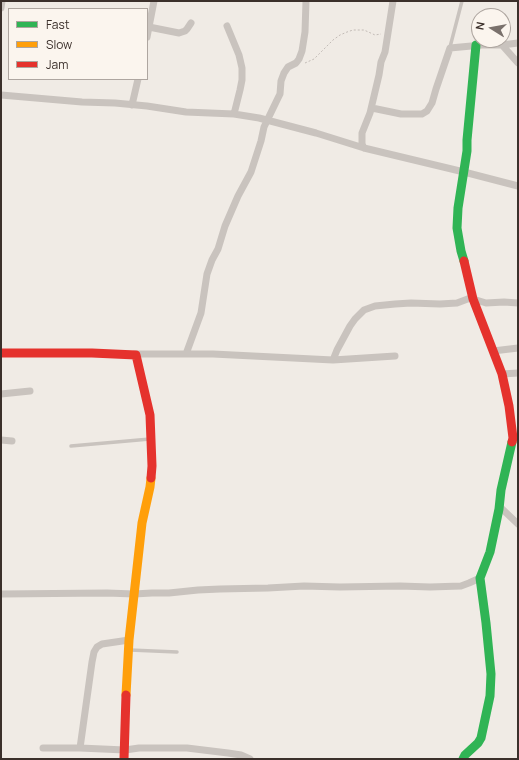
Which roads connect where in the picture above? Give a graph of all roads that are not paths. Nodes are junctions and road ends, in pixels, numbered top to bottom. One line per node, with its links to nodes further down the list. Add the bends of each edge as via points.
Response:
1 (2, 1): 6 (street)
2 (154, 1): 9 (street)
3 (306, 1): 21 (street, via 302,51 296,63 284,73 280,94)
4 (393, 1): 19 (street, via 386,52)
5 (462, 1): 12 (lane)
6 (1, 8)
7 (191, 23): 9 (street, via 185,31 179,33)
8 (228, 26): 20 (street, via 242,68 242,80)
9 (149, 27): 10 (street)
10 (148, 32)
11 (471, 46): 12 (street)
12 (450, 48): 19 (street, via 432,103 422,114 401,114)
13 (476, 48): 23 (street)
14 (505, 48): 15 (street)
15 (518, 63)
16 (138, 80): 18 (street)
17 (1, 95): 18 (street)
18 (132, 105): 20 (street, via 186,112)
19 (372, 108): 22 (street, via 362,133)
20 (234, 114): 21 (street)
21 (268, 120): 22 (street); 32 (street, via 251,172 239,192 210,265 201,313)
22 (364, 148): 23 (street)
23 (464, 172): 24 (street); 25 (street, via 456,228)
24 (518, 186)
25 (473, 298): 26 (street); 28 (street); 35 (street, via 457,303 395,304 364,310 350,326)
26 (486, 303): 27 (street); 28 (street)
27 (518, 303)
28 (477, 310): 30 (street)
29 (518, 348): 30 (street)
30 (493, 351): 36 (street)
31 (1, 353): 33 (street)
32 (186, 354): 33 (street, via 134,354); 35 (street)
33 (136, 355): 41 (street, via 150,415)
34 (395, 356): 35 (street)
35 (334, 360)
36 (502, 374): 37 (street); 40 (street)
37 (518, 374)
38 (30, 391): 39 (street)
39 (1, 394)
40 (515, 438): 45 (street)
41 (151, 439): 44 (lane); 49 (street, via 150,487 142,523)
42 (1, 440): 43 (street)
43 (12, 441)
44 (71, 446)
45 (499, 506): 46 (street); 47 (street, via 490,552)
46 (518, 524)
47 (480, 578): 49 (street, via 461,586 304,586); 57 (street, via 491,690 478,743)
48 (1, 594): 49 (street)
49 (134, 594): 50 (street)
50 (129, 640): 51 (street); 54 (street, via 102,644 94,652)
51 (129, 650): 52 (lane); 55 (street)
52 (177, 652)
53 (43, 748): 54 (street)
54 (80, 748): 55 (street)
55 (125, 755): 56 (street, via 138,748 187,748 228,752)
56 (250, 759)
57 (463, 759)

